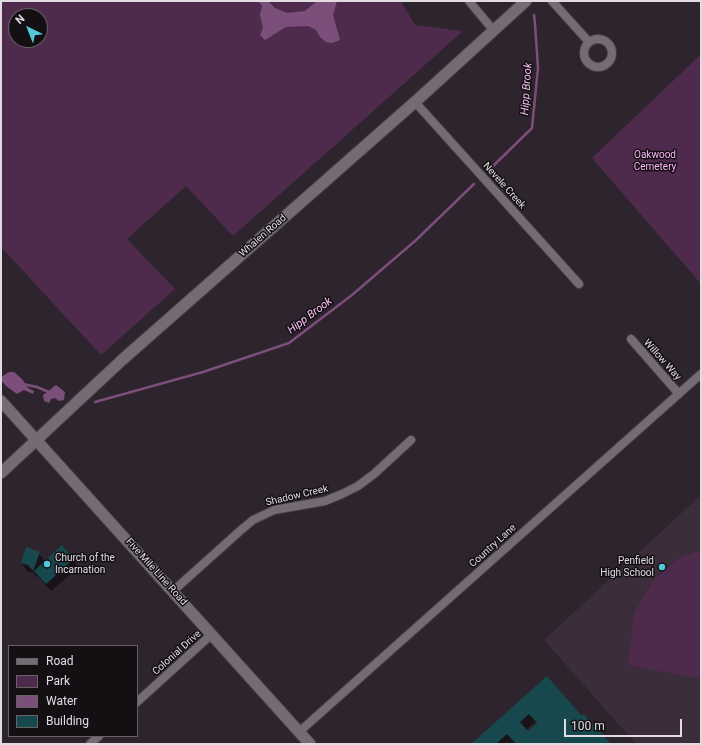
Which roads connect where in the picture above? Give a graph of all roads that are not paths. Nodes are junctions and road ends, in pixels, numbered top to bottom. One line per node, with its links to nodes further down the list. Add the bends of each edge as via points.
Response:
1 (469, 1): 4 (street)
2 (526, 1): 4 (street, Whalen Road)
3 (552, 1): 5 (street)
4 (494, 31): 6 (street, Whalen Road)
5 (589, 42)
6 (415, 102): 7 (street, Nevele Creek); 12 (street, Whalen Road, via 122,360)
7 (579, 284)
8 (631, 339): 10 (street, Willow Way)
9 (701, 374): 10 (street, Country Lane)
10 (679, 394): 18 (street, Country Lane)
11 (1, 401): 12 (street, Five Mile Line Road)
12 (36, 440): 14 (street, Whalen Road); 15 (street, Five Mile Line Road)
13 (411, 440): 15 (street, Shadow Creek, via 358,486 325,501 274,510 253,520)
14 (1, 472)
15 (173, 591): 16 (street, Five Mile Line Road)
16 (212, 634): 17 (street, Colonial Drive); 18 (street, Five Mile Line Road)
17 (138, 701)
18 (299, 732): 21 (street, Five Mile Line Road)
19 (98, 737): 20 (street)
20 (90, 744)
21 (310, 744)

